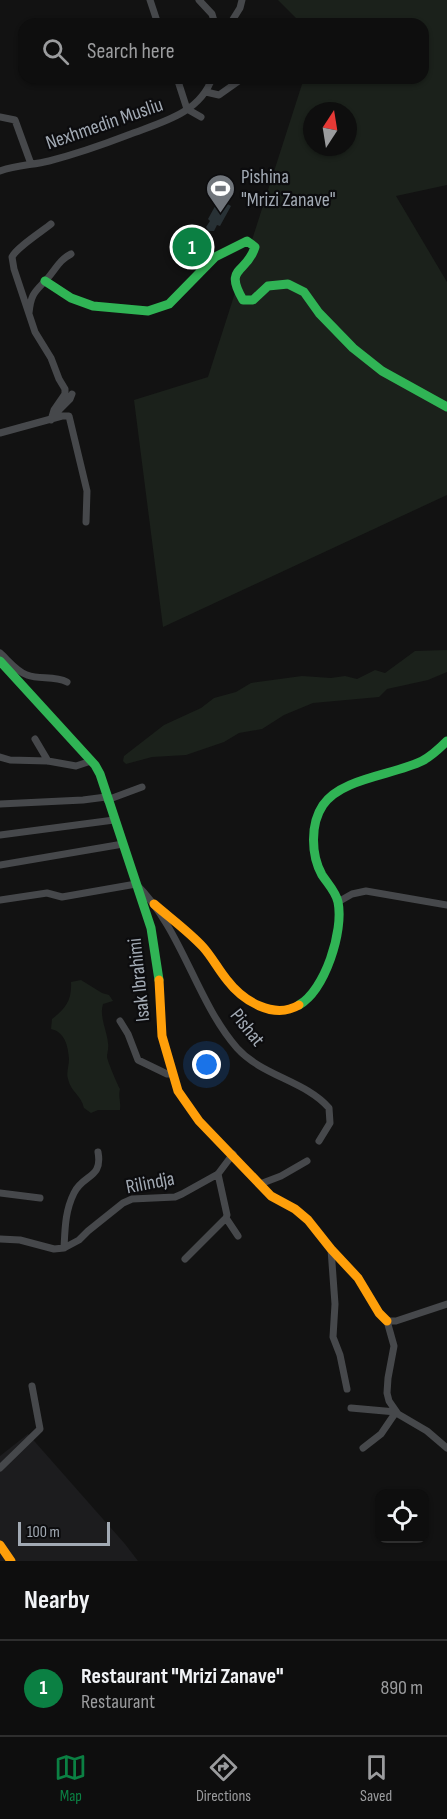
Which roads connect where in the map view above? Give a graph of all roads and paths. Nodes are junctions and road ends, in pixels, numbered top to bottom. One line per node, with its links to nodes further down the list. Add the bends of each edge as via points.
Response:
1 (150, 0): 4 (street)
2 (200, 0): 5 (street)
3 (242, 0): 6 (street)
4 (156, 18)
5 (213, 18)
6 (234, 18)
7 (179, 84): 11 (street, Nexhmedin Musliu)
8 (209, 84): 10 (street, Nexhmedin Musliu)
9 (235, 84): 10 (street, Nexhmedin Musliu, via 219,95)
10 (206, 92): 11 (street, Nexhmedin Musliu)
11 (187, 109): 13 (street, Nexhmedin Musliu); 14 (street, Nexhmedin Musliu, via 155,126 65,157)
12 (0, 117): 14 (street, Nexhmedin Musliu, via 15,120)
13 (201, 117)
14 (31, 164): 15 (street, Nexhmedin Musliu)
15 (0, 171)
16 (51, 224): 19 (street, via 12,257)
17 (72, 254): 18 (street, via 60,260)
18 (45, 281): 19 (street, via 34,292); 21 (street, via 71,298 93,306 148,311 169,304 215,257 247,240 255,247 252,258 236,272 234,285 243,300 253,300 268,286 288,284 304,292 353,348 382,371)
19 (29, 316): 22 (street, via 65,389)
20 (72, 394): 22 (street)
21 (447, 407)
22 (51, 420): 23 (street); 24 (street, via 67,415 71,418 87,490)
23 (0, 433)
24 (86, 522)
25 (0, 653): 27 (street, via 28,676)
26 (0, 661): 32 (street, Isak Ibrahimi)
27 (67, 682)
28 (35, 739): 31 (street)
29 (447, 741): 42 (street, via 422,761 340,791 324,804 317,824 314,855)
30 (0, 757): 31 (street)
31 (48, 761): 32 (street, via 76,766)
32 (91, 761): 34 (street, Isak Ibrahimi, via 100,774)
33 (142, 787): 34 (street)
34 (107, 798): 35 (street); 36 (street, Isak Ibrahimi)
35 (0, 804)
36 (114, 820): 37 (street); 38 (street, Isak Ibrahimi)
37 (0, 835)
38 (123, 844): 39 (street); 40 (street, Isak Ibrahimi)
39 (0, 865)
40 (136, 884): 41 (street, via 63,897 47,893); 43 (street, Pishat); 46 (street, Isak Ibrahimi, via 154,943 162,1036)
41 (0, 900)
42 (338, 902): 43 (street, Pishat, via 337,932 325,972 305,1002 284,1011 261,1007 240,994 204,947); 44 (street, via 361,891)
43 (154, 904): 47 (street, Pishat, via 218,1022 239,1050 258,1066 327,1106 331,1119)
44 (447, 905)
45 (120, 1021): 46 (street, Isak Ibrahimi, via 138,1060)
46 (172, 1074): 49 (street, Isak Ibrahimi, via 190,1110)
47 (320, 1141)
48 (98, 1152): 58 (street, Rilindja, via 97,1171 72,1196)
49 (233, 1154): 51 (street, Rilindja); 52 (street, Isak Ibrahimi)
50 (307, 1161): 52 (street)
51 (218, 1174): 55 (street); 58 (street, Rilindja, via 176,1197 128,1200 75,1244)
52 (260, 1184): 59 (street, Isak Ibrahimi, via 271,1196 302,1215)
53 (0, 1193): 54 (street)
54 (40, 1198)
55 (226, 1218): 56 (street); 60 (street)
56 (238, 1236)
57 (0, 1239): 58 (street)
58 (64, 1248)
59 (331, 1249): 62 (street, Isak Ibrahimi, via 358,1278); 64 (street, via 333,1338)
60 (185, 1259)
61 (447, 1304): 62 (street)
62 (387, 1321): 66 (street, via 394,1346 387,1393)
63 (32, 1386): 69 (street, via 40,1429)
64 (347, 1389)
65 (351, 1408): 66 (street)
66 (396, 1412): 67 (street, via 381,1434); 68 (street)
67 (363, 1448)
68 (447, 1448)
69 (0, 1468)
70 (0, 1545): 71 (street)
71 (11, 1561)

